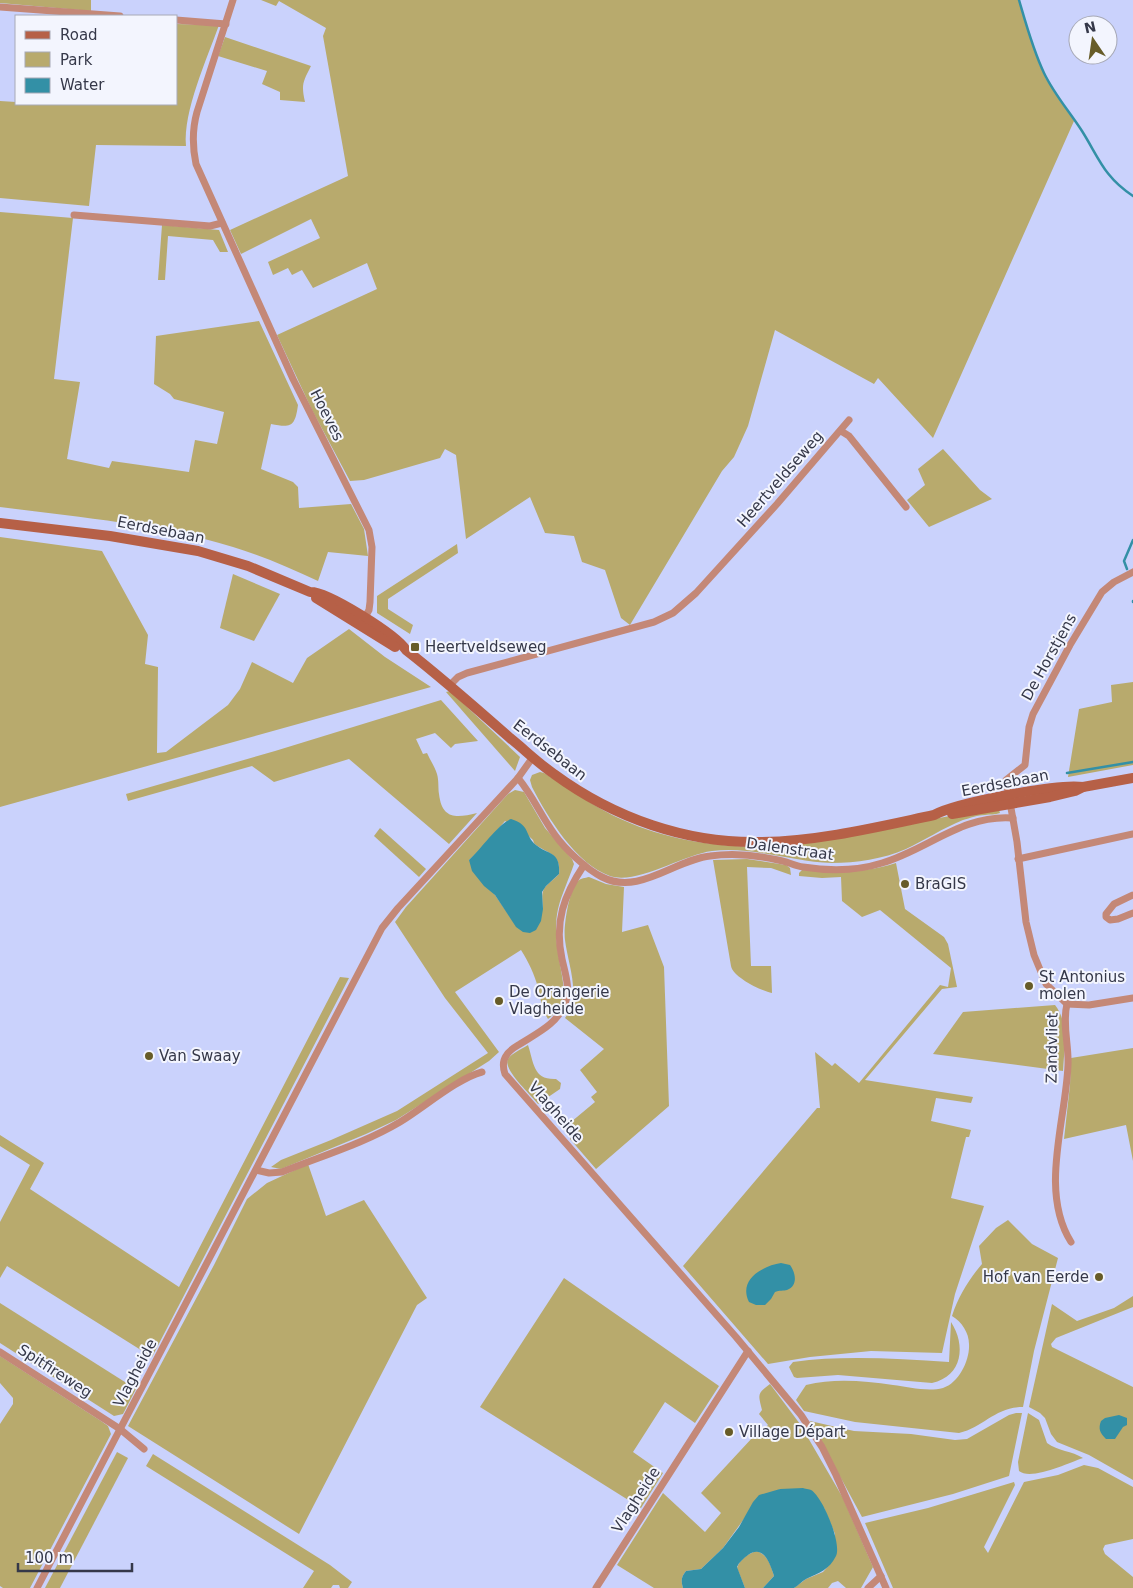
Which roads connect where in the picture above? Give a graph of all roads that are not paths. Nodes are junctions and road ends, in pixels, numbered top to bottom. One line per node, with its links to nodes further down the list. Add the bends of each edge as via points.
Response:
1 (233, 0): 5 (street, Hoeves)
2 (0, 7): 3 (street)
3 (107, 15)
4 (178, 20): 5 (street)
5 (226, 24): 7 (street, Hoeves, via 193,129 196,164)
6 (74, 215): 7 (street, via 210,226)
7 (222, 223): 13 (street, Hoeves, via 293,379 369,530 372,547 370,602)
8 (849, 420): 9 (street, Heertveldseweg)
9 (841, 431): 10 (street, Heertveldseweg, via 849,436); 14 (street, Heertveldseweg, via 702,587 673,613 654,622 467,673)
10 (906, 507)
11 (0, 522): 13 (main road, Eerdsebaan, via 198,551 248,566 310,592 312,596)
12 (1133, 572): 18 (street, De Horstjens, via 1105,589 1049,681 1031,718 1024,765 1006,780)
13 (363, 621): 14 (main road, Eerdsebaan)
14 (450, 685): 15 (main road, Eerdsebaan)
15 (533, 757): 16 (street, Vlagheide); 18 (main road, Eerdsebaan, via 582,794 613,811 648,824 708,838 762,842 797,840 934,815 970,804)
16 (518, 778): 22 (street, Dalenstraat, via 555,835); 28 (street, Vlagheide, via 382,928)
17 (1133, 778): 18 (main road, Eerdsebaan, via 1074,786)
18 (1010, 800): 19 (street, Zandvliet)
19 (1013, 818): 21 (street, Zandvliet); 22 (street, Dalenstraat, via 970,823 896,859 847,870 802,867 758,856 720,855 693,860 630,883 610,881)
20 (1133, 834): 21 (street)
21 (1018, 859): 26 (street, Zandvliet, via 1026,922 1037,964 1046,984)
22 (584, 865): 30 (street, Vlagheide, via 565,897 559,926 568,988 566,1001 555,1020 507,1054 503,1063 505,1074)
23 (1133, 895): 24 (street, via 1114,904 1106,918 1118,919)
24 (1133, 913)
25 (1133, 998): 26 (street, via 1089,1005)
26 (1067, 1004): 29 (street, Zandvliet, via 1064,1018 1068,1071 1055,1180 1056,1199)
27 (482, 1072): 28 (street, via 366,1139 282,1172)
28 (256, 1170): 32 (street, Vlagheide)
29 (1071, 1242)
30 (748, 1351): 34 (street, Vlagheide, via 801,1415 822,1447); 36 (street, Vlagheide)
31 (0, 1352): 32 (street, Spitfireweg)
32 (120, 1429): 33 (street, Spitfireweg); 35 (street, Vlagheide)
33 (144, 1449)
34 (881, 1576): 37 (street); 38 (street, Vlagheide)
35 (37, 1588)
36 (596, 1588)
37 (868, 1588)
38 (886, 1588)

